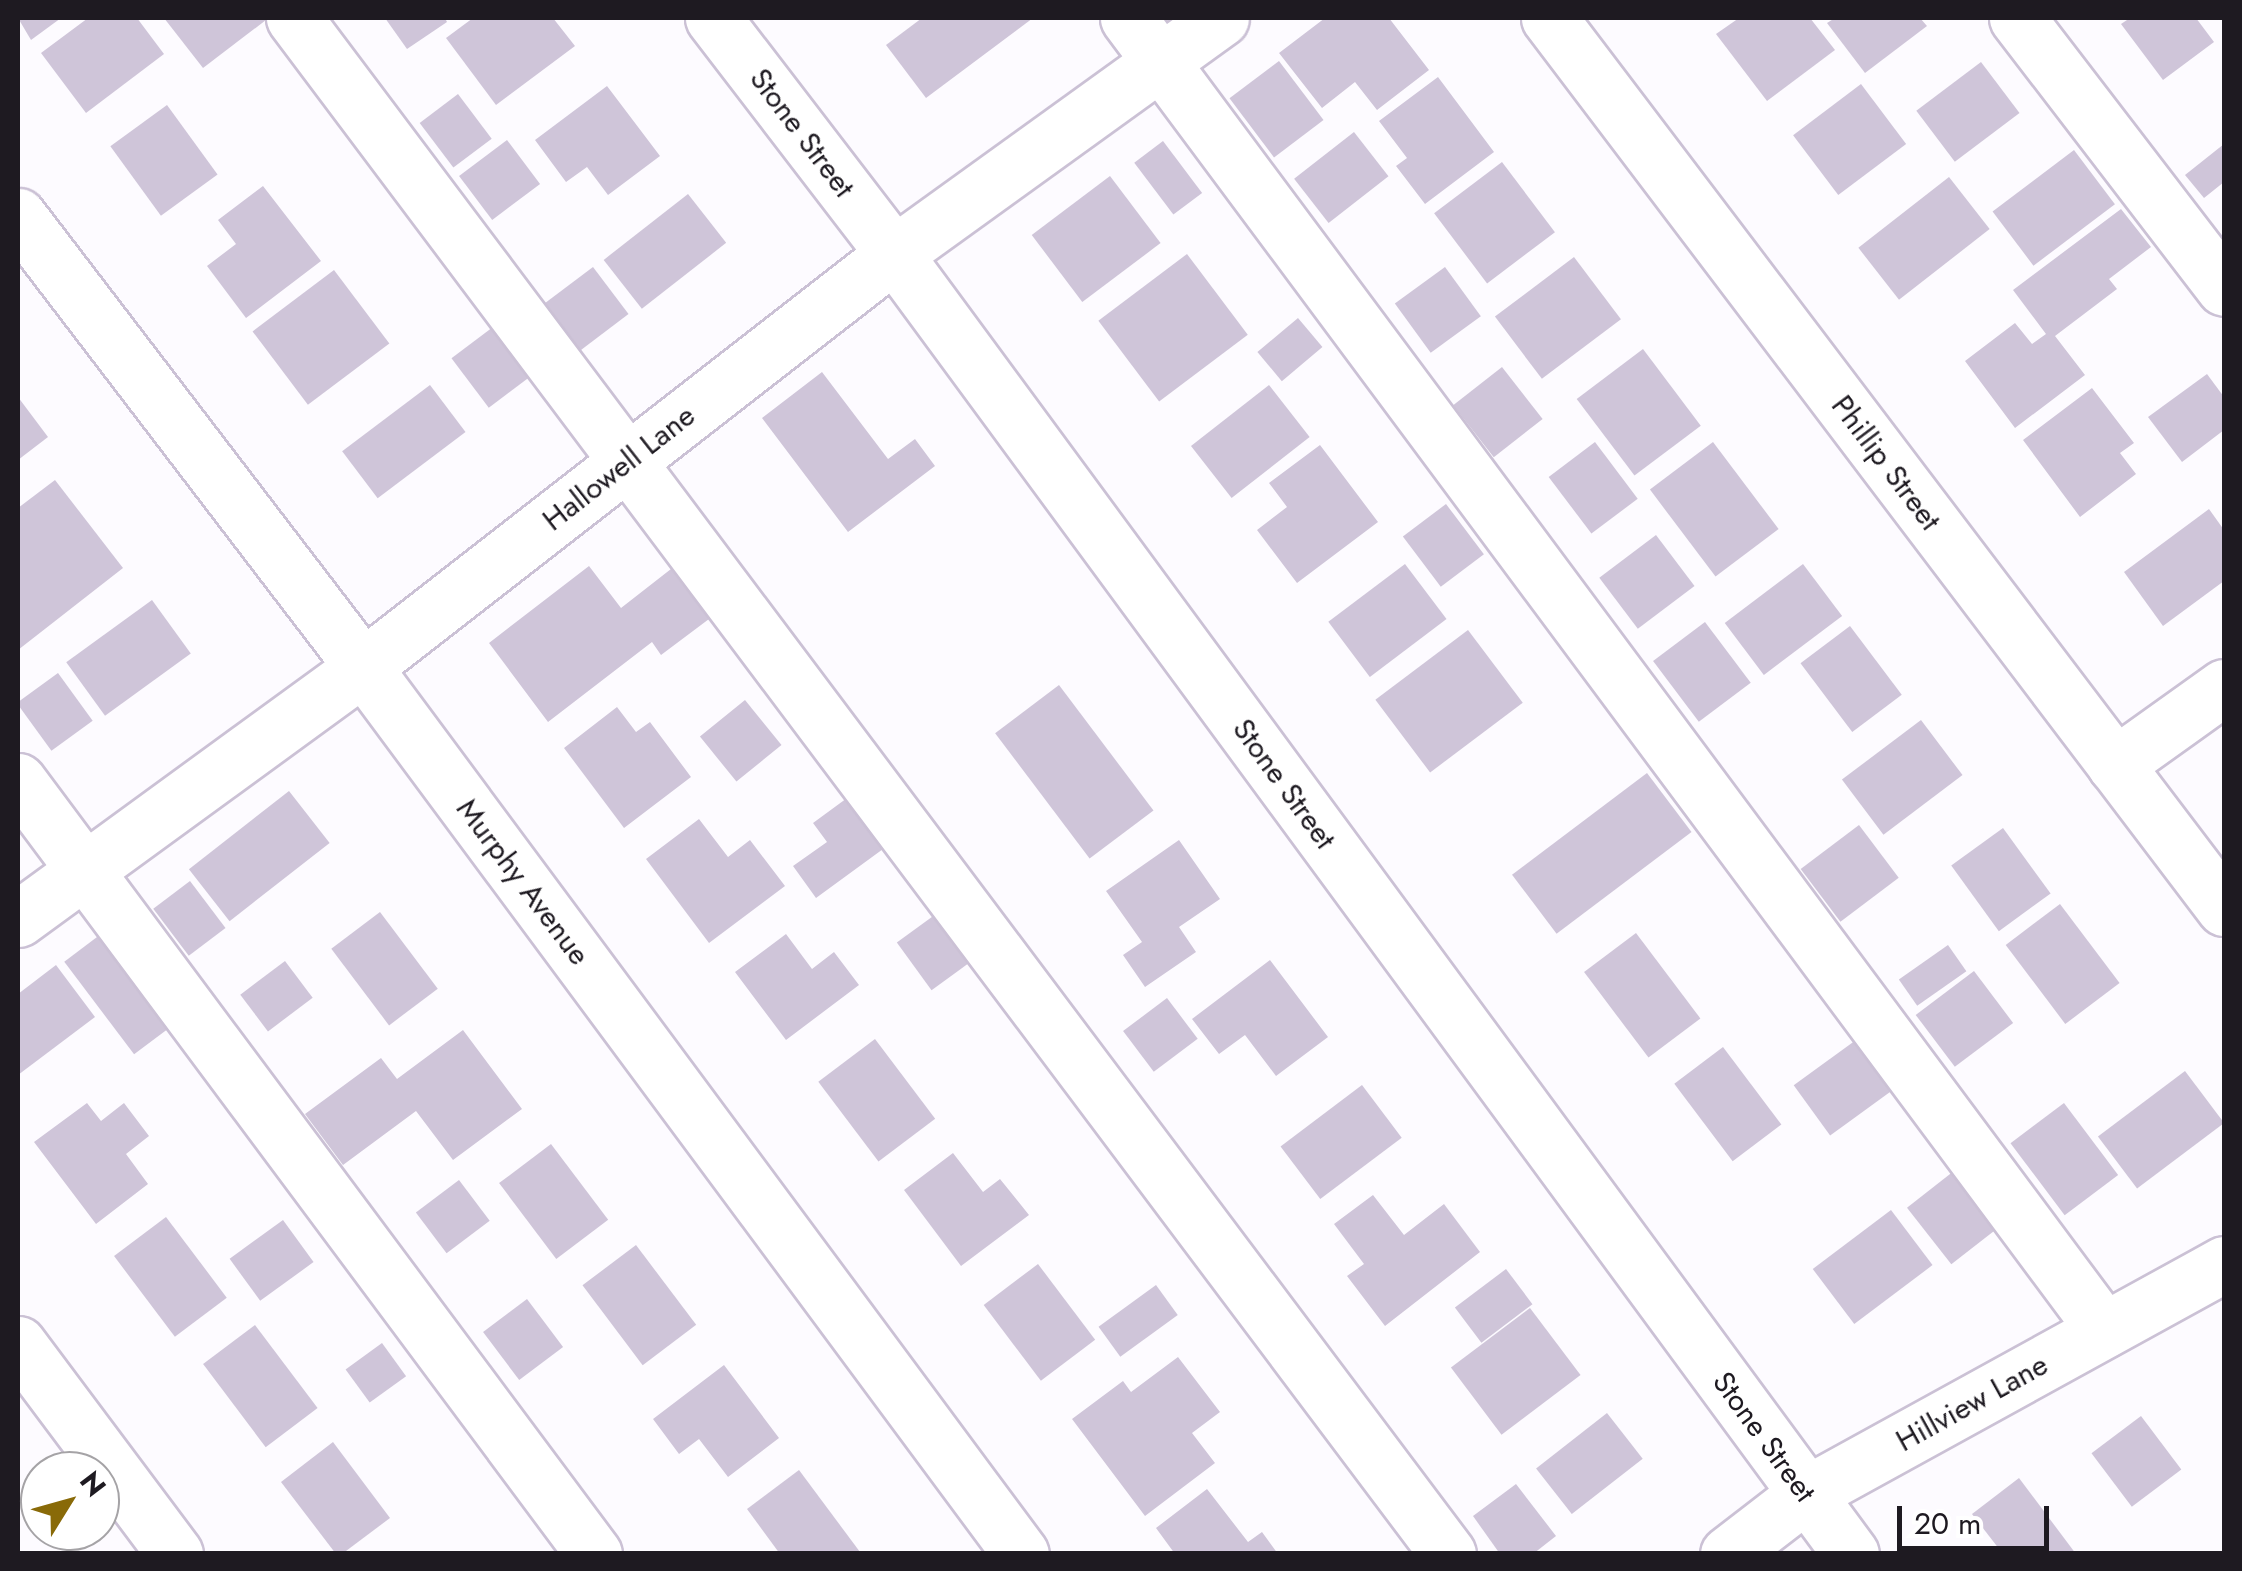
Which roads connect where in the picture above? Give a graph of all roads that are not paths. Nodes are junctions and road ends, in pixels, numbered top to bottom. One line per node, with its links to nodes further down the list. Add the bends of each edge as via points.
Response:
1 (294, 18): 11 (street)
2 (714, 18): 9 (street, Stone Street)
3 (1128, 18): 7 (street)
4 (1221, 18): 7 (street, Hallowell Lane)
5 (1550, 18): 14 (street, Phillip Street)
6 (2017, 18): 10 (street)
7 (1161, 61): 9 (street, Hallowell Lane); 20 (street)
8 (18, 216): 12 (street, Murphy Avenue)
9 (894, 254): 11 (street, Hallowell Lane); 22 (street, Stone Street)
10 (2224, 288)
11 (628, 460): 12 (street, Hallowell Lane); 26 (street)
12 (363, 667): 16 (street, Hallowell Lane); 25 (street, Murphy Avenue)
13 (2224, 687): 14 (street)
14 (2114, 765): 17 (street, Phillip Street)
15 (18, 780): 16 (street)
16 (84, 871): 18 (street, Hallowell Lane); 24 (street)
17 (2224, 908)
18 (18, 919)
19 (2224, 1264): 20 (street, Hillview Lane)
20 (2104, 1330): 22 (street, Hillview Lane)
21 (18, 1344): 23 (street)
22 (1806, 1494): 27 (street, Hillview Lane); 28 (street, Stone Street)
23 (175, 1554)
24 (594, 1554)
25 (1021, 1554)
26 (1448, 1554)
27 (1728, 1554)
28 (1851, 1554)

